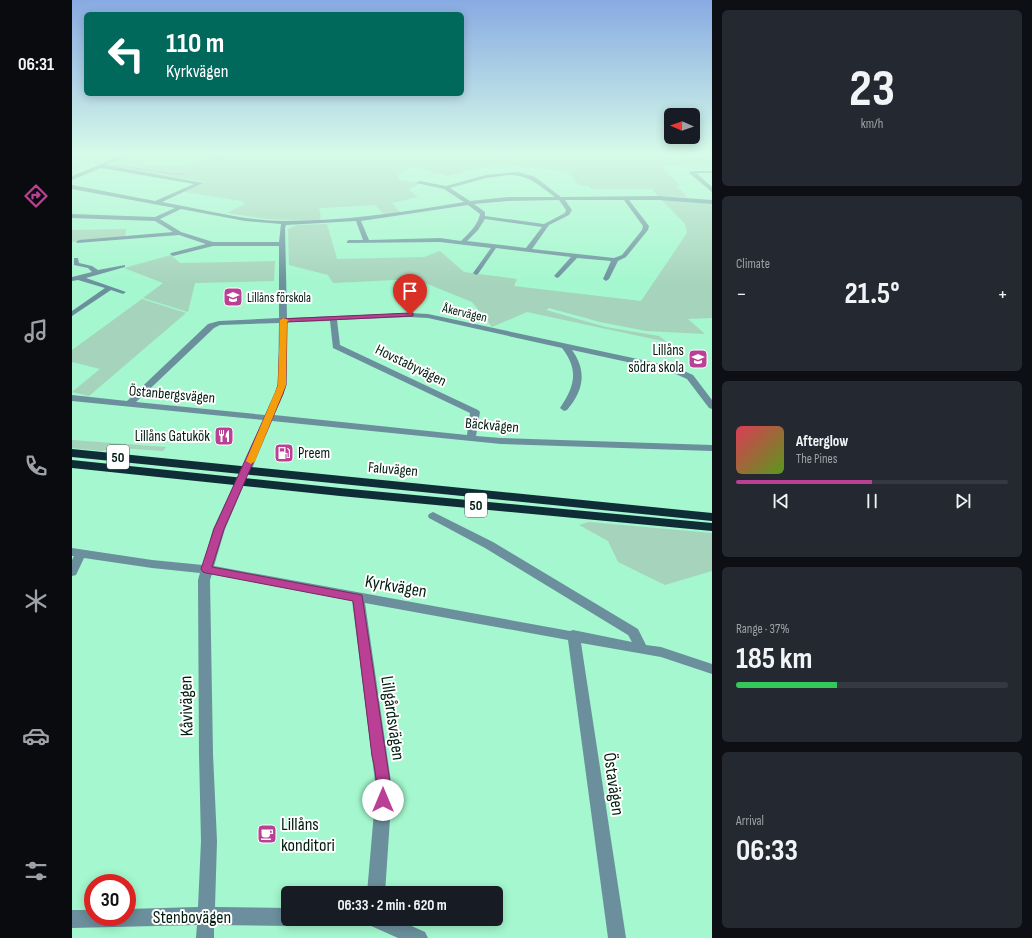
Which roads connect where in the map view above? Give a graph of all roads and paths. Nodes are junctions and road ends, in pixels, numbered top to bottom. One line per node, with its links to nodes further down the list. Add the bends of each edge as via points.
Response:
1 (133, 198): 6 (street)
2 (167, 198): 6 (street)
3 (462, 198): 8 (street)
4 (559, 198): 5 (street); 8 (street); 15 (street, via 568,207 567,214)
5 (624, 198): 7 (street); 28 (street, via 646,226 624,256)
6 (157, 202): 9 (street)
7 (712, 202)
8 (470, 203): 11 (street, via 481,211); 13 (street)
9 (181, 207): 12 (street); 14 (street, via 245,219)
10 (72, 216): 12 (street)
11 (483, 217): 15 (street); 20 (street)
12 (156, 219): 16 (street)
13 (358, 220): 14 (street); 17 (street)
14 (284, 223): 22 (street, Kåvivägen)
15 (545, 226): 24 (street)
16 (179, 233): 18 (street); 21 (street)
17 (367, 241): 19 (street); 20 (street, via 425,239)
18 (79, 242)
19 (349, 242)
20 (462, 242): 23 (street)
21 (213, 244): 22 (street); 25 (street)
22 (282, 244): 39 (street, Kåvivägen)
23 (495, 246): 24 (street); 31 (street)
24 (528, 250): 26 (street)
25 (173, 254)
26 (575, 256): 28 (street); 32 (street)
27 (76, 258): 30 (street, via 76,264 90,267)
28 (616, 260): 34 (street)
29 (123, 266): 30 (street)
30 (97, 273): 33 (street)
31 (476, 273)
32 (557, 276)
33 (76, 278): 35 (street)
34 (606, 279)
35 (110, 288): 36 (street); 37 (street)
36 (123, 292)
37 (72, 314)
38 (333, 318): 39 (street, Åkervägen); 40 (street, Åkervägen, via 421,315); 46 (street, Hovstabyvägen, via 336,346 475,412)
39 (283, 320): 42 (street, Åkervägen, via 219,323 211,326); 45 (street, Kåvivägen, via 282,385)
40 (566, 347): 43 (street, Åkervägen, via 684,373); 44 (street, via 577,365 577,379 576,390)
41 (72, 398): 42 (street, Östanbergsvägen)
42 (129, 404): 45 (street, Östanbergsvägen)
43 (712, 406)
44 (564, 408)
45 (270, 418): 46 (street, Bäckvägen); 51 (street, Kåvivägen)
46 (471, 438): 47 (street, Bäckvägen)
47 (712, 448)
48 (72, 453): 50 (highway, Faluvägen / 50)
49 (72, 464): 50 (highway, Faluvägen / 50)
50 (162, 467): 51 (highway, Faluvägen / 50)
51 (244, 476): 53 (highway, Faluvägen / 50, via 411,486); 54 (highway, Faluvägen / 50, via 347,492); 56 (street, Kåvivägen, via 219,529)
52 (433, 516): 60 (street, via 489,545 633,632)
53 (712, 517)
54 (712, 527)
55 (77, 552): 56 (street, Kyrkvägen, via 152,564); 57 (street)
56 (206, 569): 58 (street, Kyrkvägen); 63 (street, Kåvivägen, via 204,600 209,841)
57 (72, 572)
58 (358, 598): 59 (street, Kyrkvägen); 62 (street, Lillgårdsvägen, via 384,789)
59 (573, 635): 60 (street, Kyrkvägen); 69 (street, Östavägen)
60 (642, 648): 61 (street, Kyrkvägen)
61 (712, 670)
62 (377, 886)
63 (206, 916): 64 (street, Stenbovägen); 65 (street, Stenbovägen); 67 (street, Kåvivägen)
64 (281, 917)
65 (72, 919)
66 (391, 926): 68 (street)
67 (205, 938)
68 (419, 938)
69 (616, 938)

